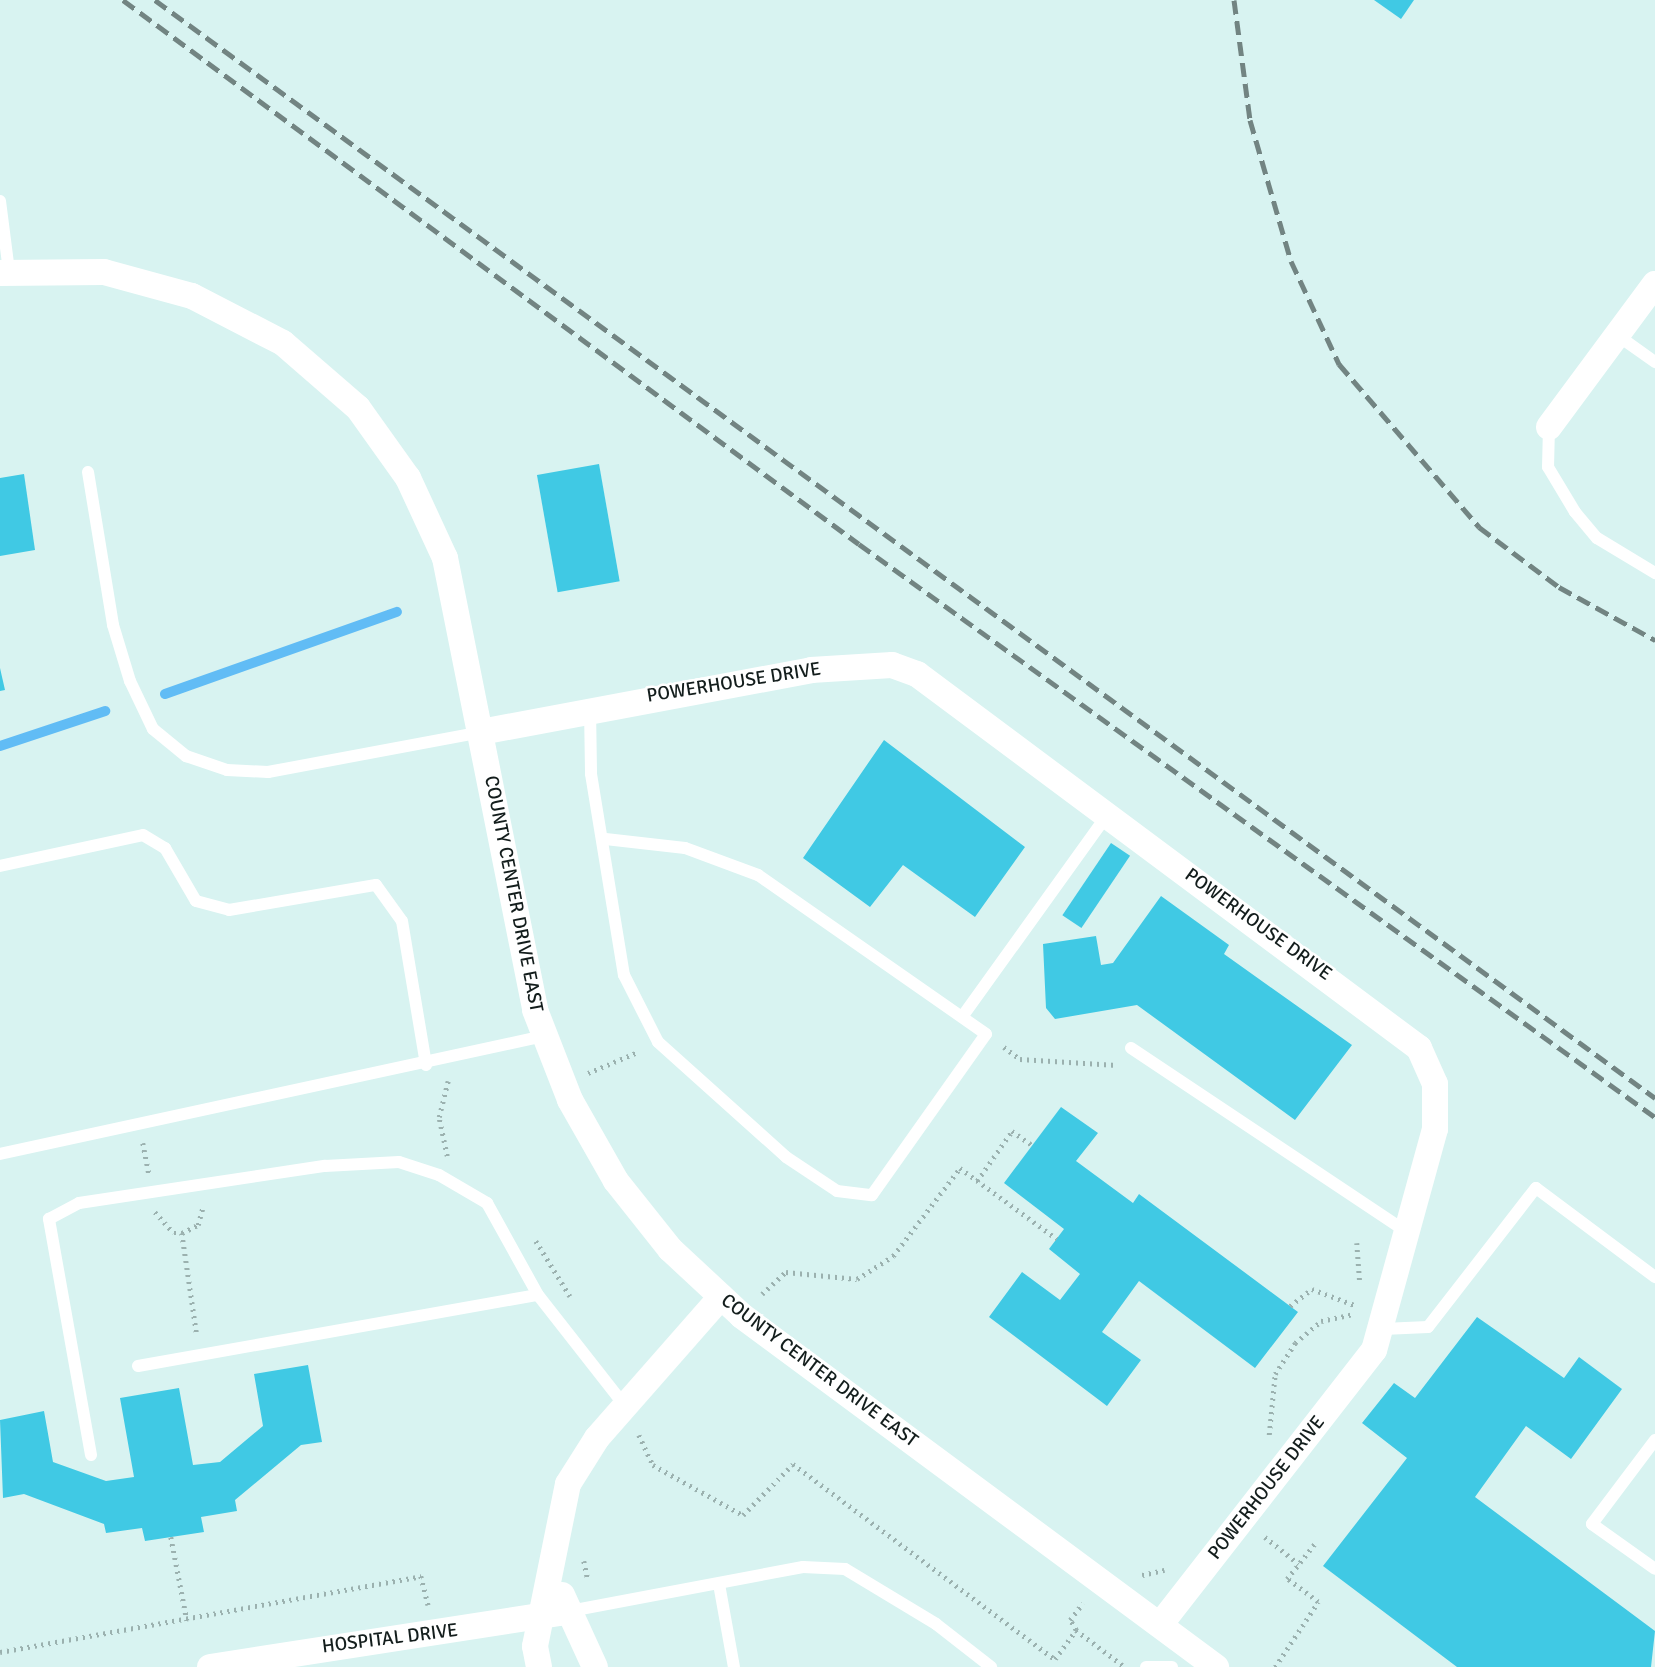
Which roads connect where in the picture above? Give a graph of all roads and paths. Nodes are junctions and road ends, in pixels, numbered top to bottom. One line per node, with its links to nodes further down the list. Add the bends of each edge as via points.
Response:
1 (0, 201): 2 (lane)
2 (4, 272): 10 (street, COUNTY CENTER DRIVE EAST, via 104,272 192,296 266,333 331,382 390,449 437,538 461,619)
3 (1655, 284): 4 (street)
4 (1617, 335): 5 (lane); 6 (street)
5 (1655, 362)
6 (1549, 427): 8 (lane, via 1548,467 1575,512 1597,538)
7 (88, 472): 10 (lane, via 113,625 130,681 153,729 186,756 227,770 268,772)
8 (1655, 573)
9 (590, 708): 10 (street, POWERHOUSE DRIVE); 11 (street, POWERHOUSE DRIVE, via 832,667 892,665 917,674); 12 (lane, via 591,774)
10 (481, 732): 16 (street, COUNTY CENTER DRIVE EAST, via 522,956)
11 (1108, 815): 14 (lane); 29 (street, POWERHOUSE DRIVE, via 1419,1048 1432,1071 1437,1108)
12 (607, 839): 14 (lane, via 685,848 758,875); 17 (lane, via 624,975)
13 (0, 866): 19 (lane, via 143,835 165,848 196,901 229,910 376,885 402,921)
14 (962, 1017): 15 (lane)
15 (986, 1034): 17 (lane, via 872,1195 837,1191 786,1157); 18 (path, via 1020,1059 1133,1066)
16 (544, 1036): 19 (lane); 36 (street, COUNTY CENTER DRIVE EAST, via 615,1181 670,1249)
17 (658, 1042): 20 (path, via 596,1073)
18 (1136, 1052): 29 (lane)
19 (426, 1065): 22 (lane)
20 (579, 1073)
21 (459, 1078): 25 (path, via 446,1082 439,1117 446,1155)
22 (139, 1125): 24 (lane); 28 (path)
23 (1032, 1144): 26 (path, via 1012,1131)
24 (0, 1154)
25 (456, 1162)
26 (977, 1181): 32 (path); 37 (path, via 960,1168 892,1256 857,1279 786,1272)
27 (200, 1185): 28 (lane); 31 (path, via 204,1210 198,1225); 35 (lane, via 399,1162 439,1175 487,1203)
28 (152, 1192): 31 (path, via 156,1218); 50 (lane, via 79,1203 49,1219)
29 (1404, 1230): 41 (street, POWERHOUSE DRIVE)
30 (528, 1231): 40 (path)
31 (182, 1233): 42 (path)
32 (1057, 1239)
33 (1357, 1242): 39 (path)
34 (1655, 1277): 41 (lane, via 1536,1188 1428,1326)
35 (538, 1295): 42 (lane); 44 (lane)
36 (721, 1297): 44 (street); 58 (street, COUNTY CENTER DRIVE EAST)
37 (754, 1301)
38 (1290, 1306): 39 (path, via 1312,1289)
39 (1359, 1307): 49 (path, via 1356,1314 1321,1321 1295,1343 1275,1374)
40 (578, 1310)
41 (1383, 1329): 65 (street, POWERHOUSE DRIVE, via 1374,1350)
42 (200, 1355): 43 (lane)
43 (138, 1366)
44 (625, 1406): 57 (street, via 568,1484 553,1533)
45 (646, 1423): 46 (path)
46 (638, 1432): 48 (path); 66 (path, via 653,1465 743,1516 793,1464 1055,1659)
47 (1655, 1440): 55 (lane, via 1592,1524)
48 (629, 1442)
49 (1269, 1445)
50 (91, 1455)
51 (172, 1537): 64 (path)
52 (1317, 1542): 77 (path, via 1287,1579 1318,1602)
53 (582, 1548): 60 (path)
54 (1172, 1562): 56 (path)
55 (1655, 1569)
56 (1135, 1576)
57 (553, 1578): 62 (street); 63 (street)
58 (1100, 1581): 65 (street, COUNTY CENTER DRIVE EAST); 66 (path, via 1070,1619)
59 (719, 1584): 60 (lane); 72 (lane); 73 (lane, via 803,1567 845,1569)
60 (596, 1606): 62 (lane)
61 (439, 1610): 64 (path, via 427,1604 421,1576)
62 (570, 1611): 63 (street, HOSPITAL DRIVE); 71 (street)
63 (543, 1616): 69 (street, HOSPITAL DRIVE); 70 (street, via 535,1646)
64 (187, 1620): 67 (path)
65 (1160, 1625): 68 (street, COUNTY CENTER DRIVE EAST)
66 (1076, 1630): 74 (path)
67 (0, 1652)
68 (1180, 1661): 75 (lane); 76 (street, COUNTY CENTER DRIVE EAST)
69 (209, 1667)
70 (539, 1667)
71 (595, 1667)
72 (734, 1667)
73 (991, 1667)
74 (1125, 1667)
75 (1146, 1667)
76 (1216, 1667)
77 (1275, 1667)

